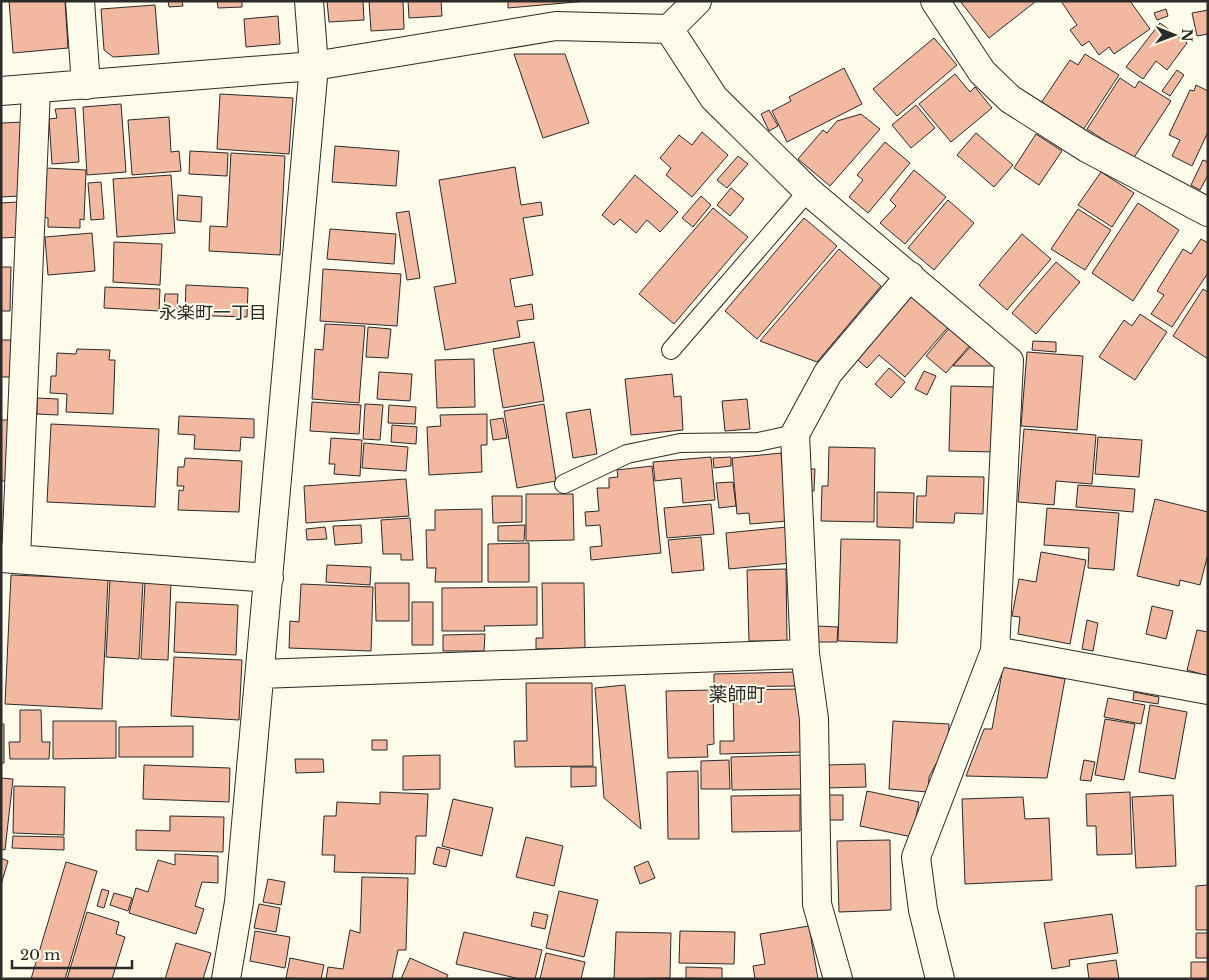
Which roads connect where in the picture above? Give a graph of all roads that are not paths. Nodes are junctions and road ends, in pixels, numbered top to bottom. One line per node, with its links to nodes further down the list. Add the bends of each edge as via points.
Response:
1 (80, 1): 7 (street)
2 (309, 1): 6 (street)
3 (697, 1): 5 (street)
4 (935, 1): 11 (street, via 982,72 1010,99 1087,148)
5 (669, 29): 6 (street, via 556,26); 10 (street, via 714,98)
6 (314, 66): 7 (street); 17 (street)
7 (86, 85): 8 (street)
8 (36, 89): 9 (street); 16 (street)
9 (1, 92)
10 (808, 191): 12 (street); 13 (lane)
11 (1208, 212)
12 (910, 276): 14 (street, via 828,373); 18 (street, via 1009,361)
13 (671, 350)
14 (795, 434): 15 (lane, via 758,442 680,443 627,454); 19 (street)
15 (564, 484)
16 (8, 558): 17 (street)
17 (269, 578): 20 (street)
18 (995, 651): 21 (street); 24 (street, via 916,857 923,910)
19 (805, 654): 20 (street); 23 (street, via 814,720 817,904)
20 (260, 674): 22 (street, via 239,902)
21 (1208, 690)
22 (226, 979)
23 (838, 979)
24 (940, 979)

